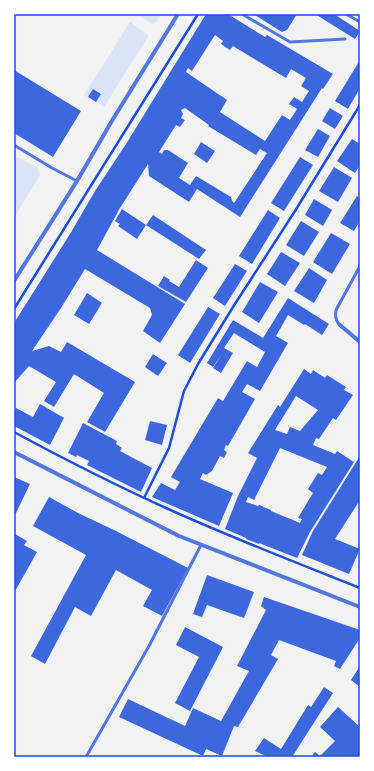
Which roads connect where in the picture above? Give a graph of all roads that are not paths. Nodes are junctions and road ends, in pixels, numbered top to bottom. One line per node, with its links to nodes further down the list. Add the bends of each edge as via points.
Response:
1 (178, 14): 7 (street)
2 (242, 14): 5 (lane, via 290,42)
3 (346, 14): 4 (lane)
4 (360, 22)
5 (345, 39)
6 (14, 145): 7 (lane)
7 (77, 180): 9 (street)
8 (360, 266): 10 (lane, via 336,310 335,318)
9 (14, 281)
10 (340, 325): 11 (street)
11 (360, 342)
12 (14, 452): 13 (street, via 174,534)
13 (201, 545): 14 (street); 15 (lane)
14 (360, 607)
15 (86, 757)

